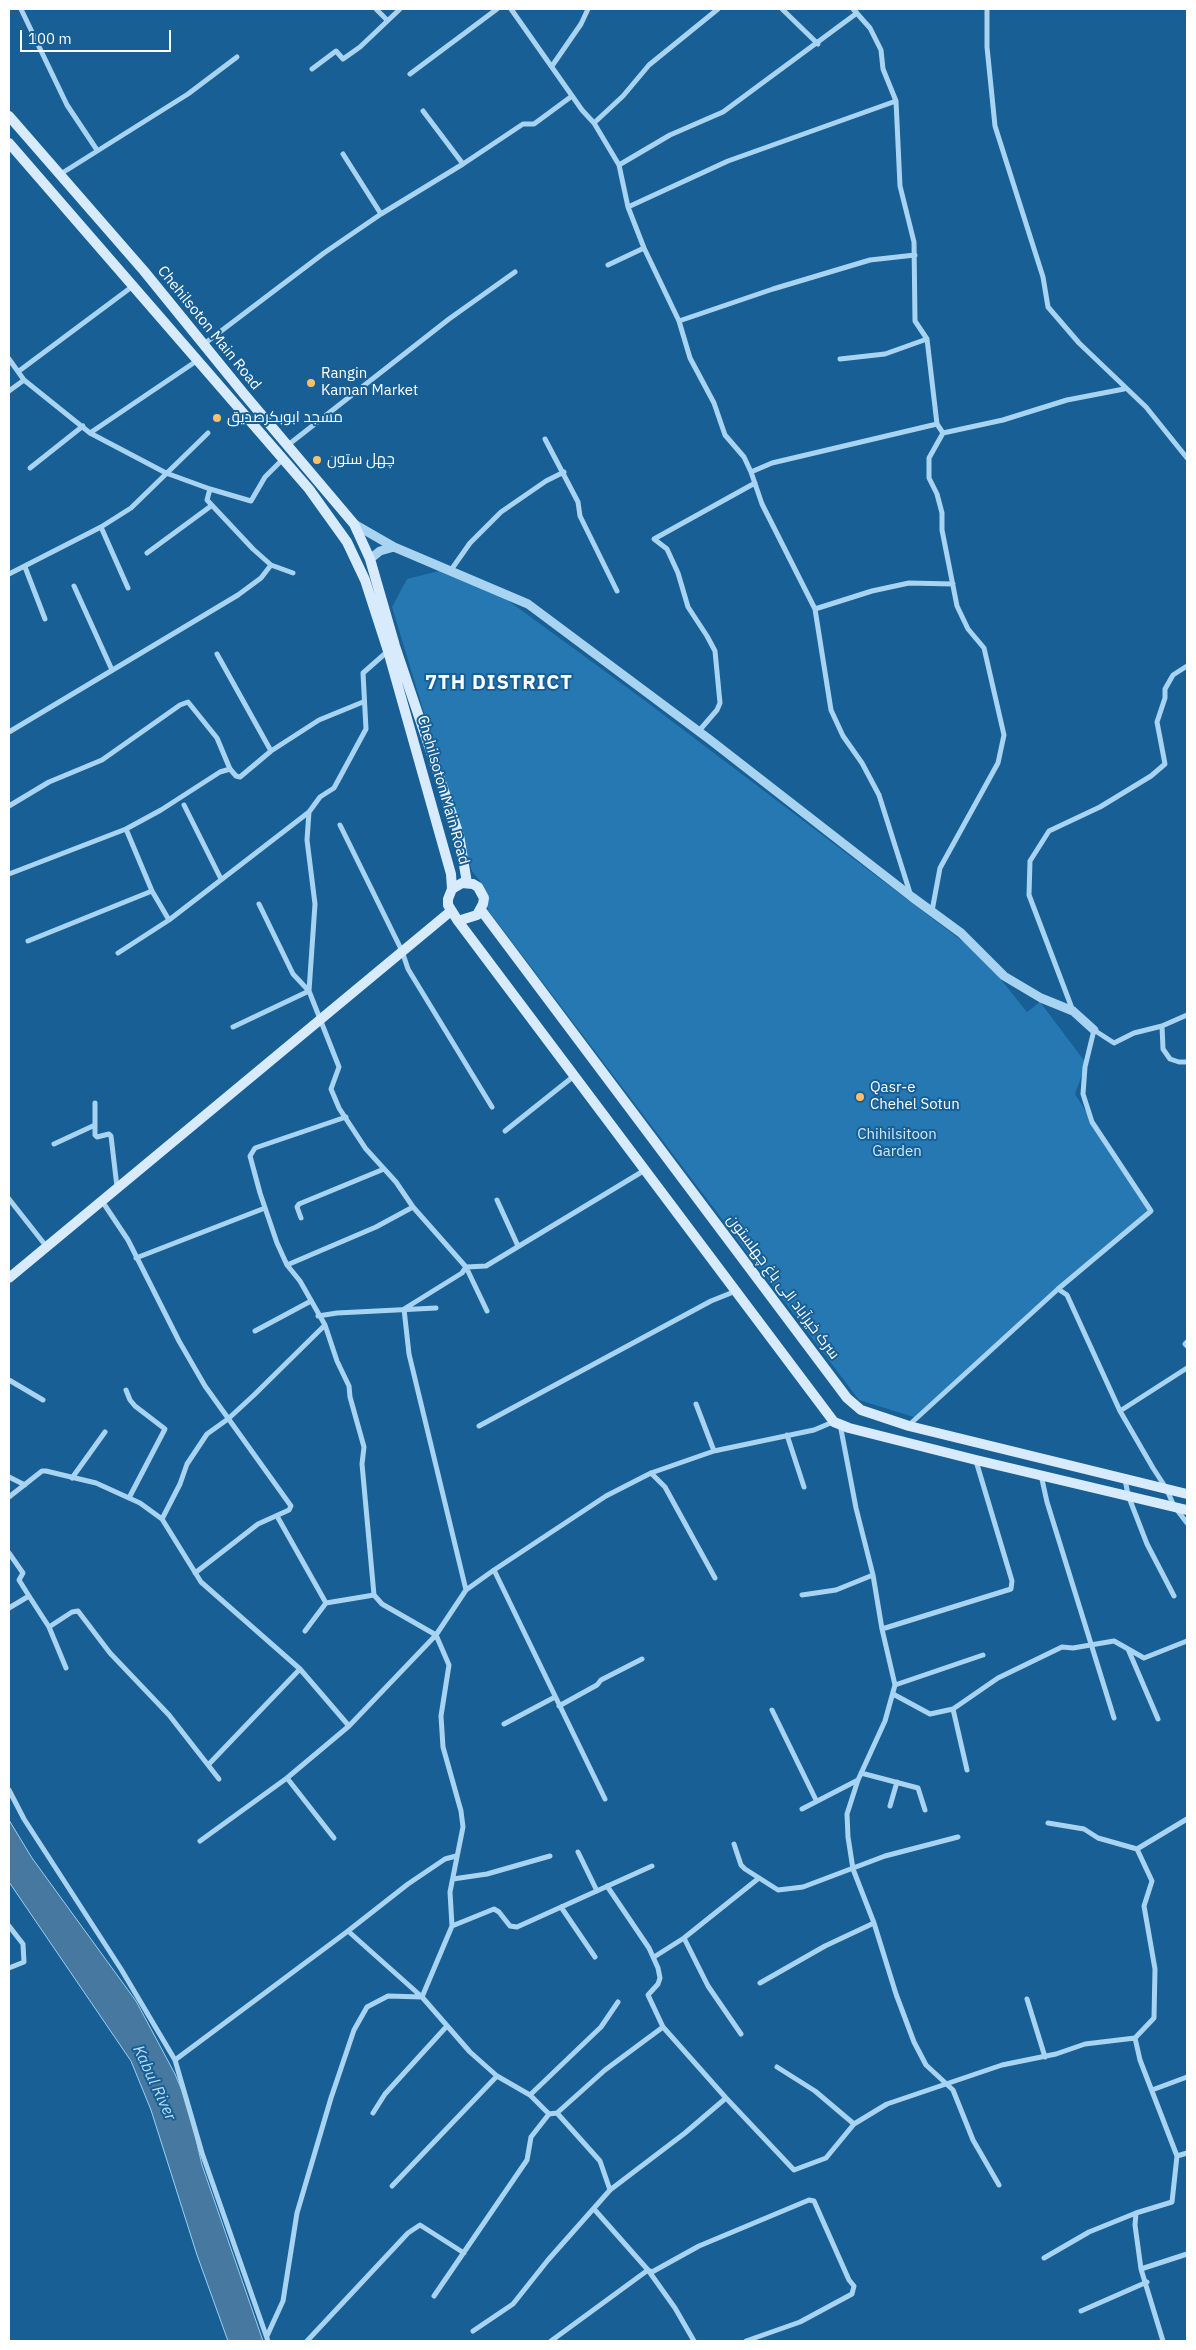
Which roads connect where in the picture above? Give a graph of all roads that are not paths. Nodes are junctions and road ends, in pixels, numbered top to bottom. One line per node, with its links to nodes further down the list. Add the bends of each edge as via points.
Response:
1 (21, 9): 23 (street, via 66,105)
2 (376, 9): 11 (street)
3 (400, 9): 11 (street)
4 (497, 9): 16 (street)
5 (511, 9): 14 (street)
6 (588, 9): 14 (street)
7 (718, 9): 21 (street, via 649,65)
8 (782, 9): 12 (street)
9 (987, 9): 43 (street, via 987,47 995,126 1042,277 1048,307)
10 (855, 11): 12 (street); 18 (street, via 870,28 881,50 883,69)
11 (387, 20): 15 (street, via 343,59 336,51)
12 (818, 44): 26 (street, via 723,112 670,135)
13 (236, 57): 23 (street, via 188,94)
14 (552, 66): 17 (street)
15 (312, 69)
16 (410, 74)
17 (572, 96): 21 (street); 25 (street, via 534,124 523,124)
18 (896, 101): 28 (street, via 728,161); 31 (street, via 900,186)
19 (423, 111): 25 (street)
20 (9, 116): 27 (main road, Chehilsoton Main Road)
21 (594, 123): 26 (street)
22 (9, 143): 34 (main road, Chehilsoton Main Road)
23 (97, 150): 27 (street)
24 (343, 154): 29 (street)
25 (463, 164): 29 (street)
26 (619, 165): 28 (street)
27 (59, 176): 37 (main road, Chehilsoton Main Road)
28 (628, 207): 30 (street)
29 (381, 214): 37 (street)
30 (644, 248): 32 (street); 35 (street)
31 (915, 255): 35 (street, via 870,260); 36 (street, via 915,321)
32 (608, 266)
33 (515, 272): 51 (street, via 449,319)
34 (133, 286): 40 (main road, Chehilsoton Main Road); 41 (street)
35 (679, 321): 56 (street, via 690,358 714,403 725,435)
36 (927, 339): 39 (street, via 885,354); 45 (street)
37 (204, 344): 51 (main road, Chehilsoton Main Road)
38 (9, 359): 41 (street)
39 (840, 359)
40 (198, 360): 47 (street); 52 (main road, Chehilsoton Main Road)
41 (19, 371): 42 (street)
42 (24, 380): 44 (street); 46 (street)
43 (1124, 389): 49 (street, via 1067,400 1003,420); 53 (street, via 1146,407)
44 (9, 392)
45 (937, 424): 49 (street); 56 (street, via 772,463)
46 (83, 426): 47 (street); 54 (street)
47 (90, 433): 57 (street)
48 (208, 433): 57 (street)
49 (944, 433): 71 (street, via 929,458 929,478 942,513 942,530)
50 (545, 439): 55 (street)
51 (288, 445): 61 (main road, Chehilsoton Main Road)
52 (283, 458): 59 (street, via 265,477 251,501); 77 (main road, Chehilsoton Main Road, via 347,542)
53 (1187, 458)
54 (30, 468)
55 (564, 472): 68 (street, via 501,512 470,543); 74 (street, via 578,502 580,516)
56 (752, 472): 58 (street)
57 (166, 473): 59 (street); 62 (street, via 131,508)
58 (755, 483): 75 (street, via 762,504); 83 (street, via 654,539 667,549 688,607 715,651 720,703)
59 (210, 489): 60 (street, via 207,500)
60 (211, 506): 64 (street); 66 (street)
61 (354, 524): 63 (street); 65 (main road, Chehilsoton Main Road)
62 (101, 527): 67 (street); 73 (street)
63 (394, 547): 65 (street, via 380,551); 68 (street)
64 (147, 553)
65 (370, 559): 77 (main road, Chehilsoton Main Road)
66 (271, 565): 69 (street); 80 (street, via 261,578 238,595)
67 (25, 567): 70 (street); 76 (street)
68 (451, 570): 83 (street, via 528,604)
69 (293, 573)
70 (9, 574)
71 (953, 584): 75 (street, via 909,583); 100 (street, via 957,606 968,629 984,648 1004,735 998,763 940,868)
72 (74, 586): 80 (street)
73 (128, 588)
74 (616, 591)
75 (815, 609): 96 (street, via 831,710 879,794)
76 (45, 619)
77 (392, 649): 81 (street, via 363,673); 93 (main road, Chehilsoton Main Road, via 459,834); 94 (main road, Chehilsoton Main Road, via 451,874)
78 (217, 654): 84 (street)
79 (1187, 666): 107 (street, via 1173,675 1165,689 1157,722 1165,764 1100,806 1049,831 1030,861 1029,895)
80 (112, 670): 82 (street)
81 (363, 702): 84 (street, via 319,720); 88 (street, via 366,729 334,788 320,797)
82 (9, 732)
83 (698, 732): 96 (street)
84 (272, 751): 85 (street, via 240,777)
85 (230, 769): 87 (street, via 217,738 188,702 102,760 49,782); 90 (street)
86 (184, 805): 92 (street)
87 (9, 806)
88 (308, 812): 92 (street); 106 (street, via 306,840 315,904)
89 (340, 825): 104 (street)
90 (126, 829): 91 (street); 95 (street)
91 (9, 874)
92 (221, 879): 101 (street)
93 (467, 883): 94 (main road); 98 (main road, via 482,892)
94 (452, 889): 99 (main road, via 448,899)
95 (152, 891): 101 (street); 103 (street)
96 (912, 897): 100 (street)
97 (260, 904): 106 (street, via 293,974)
98 (481, 910): 102 (main road, via 471,918); 154 (main road, سرک خیرآباد الی باغ چهلستون, via 847,1398 862,1410)
99 (451, 911): 102 (main road); 104 (main road)
100 (932, 912): 107 (street, via 961,933 1004,976 1041,998)
101 (169, 920): 105 (street)
102 (458, 921): 114 (main road)
103 (28, 941)
104 (402, 951): 109 (main road); 116 (street, via 408,969)
105 (118, 954)
106 (308, 991): 109 (street); 111 (street)
107 (1074, 1011): 112 (street)
108 (1187, 1015): 110 (street)
109 (320, 1021): 117 (street, via 339,1067 331,1089); 123 (main road)
110 (1162, 1026): 112 (street, via 1134,1033 1114,1043); 113 (street, via 1163,1049 1170,1059)
111 (233, 1027)
112 (1094, 1030): 136 (street, via 1083,1094 1092,1122 1151,1211)
113 (1187, 1062)
114 (574, 1076): 119 (street); 122 (main road)
115 (95, 1103): 118 (street)
116 (492, 1107)
117 (346, 1117): 121 (street, via 366,1149); 128 (street, via 251,1151)
118 (95, 1125): 120 (street); 123 (street, via 96,1137 111,1136)
119 (505, 1131)
120 (54, 1144)
121 (384, 1169): 127 (street); 129 (street, via 299,1204)
122 (644, 1170): 131 (street); 137 (main road)
123 (117, 1187): 126 (main road)
124 (9, 1199): 130 (street)
125 (497, 1200): 131 (street)
126 (101, 1201): 130 (main road); 132 (street, via 128,1240)
127 (413, 1207): 133 (street, via 376,1227); 134 (street)
128 (265, 1208): 132 (street); 133 (street)
129 (301, 1218)
130 (46, 1246): 135 (main road)
131 (518, 1246): 134 (street, via 486,1266)
132 (136, 1258): 151 (street, via 179,1341)
133 (287, 1265): 138 (street)
134 (466, 1267): 140 (street, via 462,1273); 141 (street)
135 (9, 1278)
136 (1058, 1289): 150 (street, via 1067,1295); 154 (street)
137 (736, 1291): 152 (main road); 153 (street, via 711,1301)
138 (312, 1301): 142 (street); 144 (street)
139 (436, 1308): 140 (street)
140 (404, 1309): 142 (street); 181 (street, via 409,1354)
141 (488, 1311)
142 (318, 1316): 143 (street)
143 (325, 1325): 151 (street); 182 (street, via 349,1386 364,1446 362,1464)
144 (255, 1331)
145 (1187, 1368): 150 (street)
146 (9, 1380): 148 (street)
147 (126, 1390): 169 (street, via 135,1406 165,1429)
148 (42, 1400)
149 (696, 1404): 157 (street)
150 (1120, 1411): 166 (street)
151 (228, 1419): 173 (street, via 291,1506); 174 (street, via 213,1427 197,1446)
152 (837, 1423): 156 (street); 158 (main road); 179 (street)
153 (479, 1426)
154 (909, 1426): 163 (main road, سرک خیرآباد الی باغ چهلستون)
155 (105, 1432): 162 (street)
156 (786, 1435): 157 (street); 165 (street)
157 (714, 1451): 159 (street)
158 (976, 1460): 160 (main road); 189 (street, via 1012,1581 1011,1589)
159 (651, 1472): 177 (street, via 606,1496); 180 (street, via 665,1487)
160 (1041, 1475): 168 (main road); 193 (street)
161 (9, 1477): 164 (street)
162 (72, 1478): 164 (street, via 42,1471); 169 (street)
163 (1125, 1479): 166 (main road, سرک خیرآباد الی باغ چهلستون); 168 (street)
164 (25, 1485): 170 (street)
165 (804, 1487)
166 (1166, 1488): 167 (main road, سرک خیرآباد الی باغ چهلستون); 171 (street)
167 (1187, 1494)
168 (1128, 1495): 171 (main road); 185 (street, via 1146,1544)
169 (130, 1496): 174 (street)
170 (9, 1497)
171 (1174, 1506): 172 (main road); 175 (street)
172 (1187, 1510)
173 (277, 1516): 178 (street, via 258,1524); 186 (street)
174 (162, 1519): 178 (street)
175 (1187, 1523)
176 (9, 1553): 184 (street, via 23,1573 18,1580)
177 (494, 1570): 181 (street); 201 (street)
178 (195, 1573): 198 (street, via 222,1602)
179 (873, 1575): 183 (street, via 836,1590); 189 (street)
180 (715, 1578)
181 (466, 1590): 191 (street)
182 (374, 1595): 186 (street); 191 (street, via 382,1604)
183 (802, 1595)
184 (29, 1596): 187 (street); 188 (street)
185 (1174, 1596)
186 (326, 1603): 190 (street)
187 (9, 1608)
188 (49, 1628): 197 (street); 209 (street, via 78,1611 110,1653 169,1715)
189 (882, 1630): 199 (street)
190 (305, 1631)
191 (436, 1635): 208 (street); 230 (street, via 449,1665 441,1716 444,1747 461,1811 462,1827)
192 (1187, 1642): 194 (street, via 1144,1658)
193 (1091, 1645): 194 (street, via 1114,1641); 203 (street, via 1062,1647 998,1678); 205 (street)
194 (1128, 1648): 206 (street)
195 (983, 1655): 199 (street)
196 (642, 1659): 202 (street)
197 (66, 1668)
198 (300, 1669): 208 (street); 209 (street)
199 (895, 1685): 200 (street)
200 (893, 1694): 203 (street, via 930,1714); 211 (street, via 885,1721)
201 (555, 1697): 202 (street); 207 (street)
202 (559, 1706): 217 (street)
203 (952, 1709): 210 (street)
204 (772, 1710): 218 (street)
205 (1114, 1718)
206 (1158, 1719)
207 (504, 1724)
208 (349, 1726): 212 (street)
209 (208, 1764): 213 (street)
210 (966, 1770)
211 (861, 1773): 214 (street); 215 (street)
212 (287, 1778): 225 (street); 226 (street)
213 (219, 1779)
214 (858, 1780): 218 (street); 233 (street, via 847,1814)
215 (897, 1782): 219 (street); 221 (street, via 918,1788)
216 (9, 1790): 256 (street)
217 (605, 1799)
218 (816, 1800): 220 (street)
219 (890, 1806)
220 (802, 1809)
221 (925, 1810)
222 (1187, 1819): 228 (street)
223 (1048, 1823): 228 (street, via 1084,1829 1098,1838)
224 (958, 1837): 233 (street, via 885,1856)
225 (334, 1838)
226 (200, 1841)
227 (734, 1844): 235 (street, via 741,1865)
228 (1137, 1849): 254 (street, via 1152,1881 1144,1906 1155,1969 1154,2018)
229 (578, 1852): 237 (street)
230 (456, 1856): 234 (street); 242 (street, via 408,1884)
231 (550, 1856): 234 (street, via 487,1874)
232 (652, 1866): 236 (street)
233 (853, 1869): 235 (street, via 803,1887 778,1890); 239 (street)
234 (453, 1878): 241 (street, via 450,1892)
235 (759, 1878): 243 (street)
236 (607, 1886): 237 (street); 245 (street)
237 (597, 1891): 238 (street)
238 (561, 1907): 241 (street, via 517,1927 510,1926 494,1909); 244 (street)
239 (874, 1923): 247 (street); 260 (street, via 914,2042 926,2065)
240 (9, 1926): 246 (street, via 23,1944 24,1962)
241 (452, 1926): 248 (street)
242 (348, 1931): 248 (street); 256 (street)
243 (684, 1938): 245 (street); 253 (street, via 708,1986)
244 (595, 1957)
245 (654, 1957): 252 (street, via 660,1978 648,1994)
246 (9, 1968)
247 (760, 1983)
248 (422, 1997): 251 (street); 284 (street, via 388,1996 367,2007 354,2030 297,2213 283,2301)
249 (1026, 1999): 255 (street)
250 (618, 2002): 262 (street, via 601,2027)
251 (447, 2026): 258 (street); 264 (street, via 385,2094)
252 (664, 2028): 263 (street); 266 (street, via 605,2070)
253 (741, 2034)
254 (1135, 2038): 255 (street, via 1085,2044); 261 (street)
255 (1045, 2057): 260 (street, via 1002,2065)
256 (175, 2060): 284 (street, via 202,2153)
257 (778, 2068): 267 (street, via 815,2092)
258 (497, 2076): 262 (street); 271 (street)
259 (1187, 2077): 261 (street)
260 (946, 2085): 267 (street, via 887,2104); 270 (street, via 953,2090 972,2140)
261 (1152, 2090): 269 (street)
262 (530, 2096): 265 (street)
263 (726, 2098): 267 (street, via 794,2170 826,2158); 272 (street)
264 (373, 2113)
265 (549, 2114): 266 (street); 275 (street, via 531,2136 527,2160)
266 (557, 2114): 272 (street, via 600,2161)
267 (854, 2124)
268 (1187, 2153): 269 (street)
269 (1177, 2156): 274 (street, via 1172,2202)
270 (999, 2185)
271 (392, 2186)
272 (610, 2190): 273 (street)
273 (594, 2209): 279 (street); 283 (street, via 513,2304)
274 (1136, 2213): 277 (street, via 1089,2232); 278 (street)
275 (464, 2252): 281 (street); 285 (street, via 420,2225 408,2233)
276 (1187, 2254): 278 (street)
277 (1044, 2258)
278 (1141, 2268): 280 (street)
279 (648, 2270): 286 (street); 287 (street); 288 (street, via 652,2272 699,2246 809,2200 814,2201 854,2286 852,2294 800,2322)
280 (1146, 2282): 282 (street); 289 (street)
281 (434, 2296)
282 (1081, 2311)
283 (473, 2331)
284 (268, 2339)
285 (307, 2341)
286 (551, 2341)
287 (694, 2341)
288 (746, 2341)
289 (1163, 2341)

